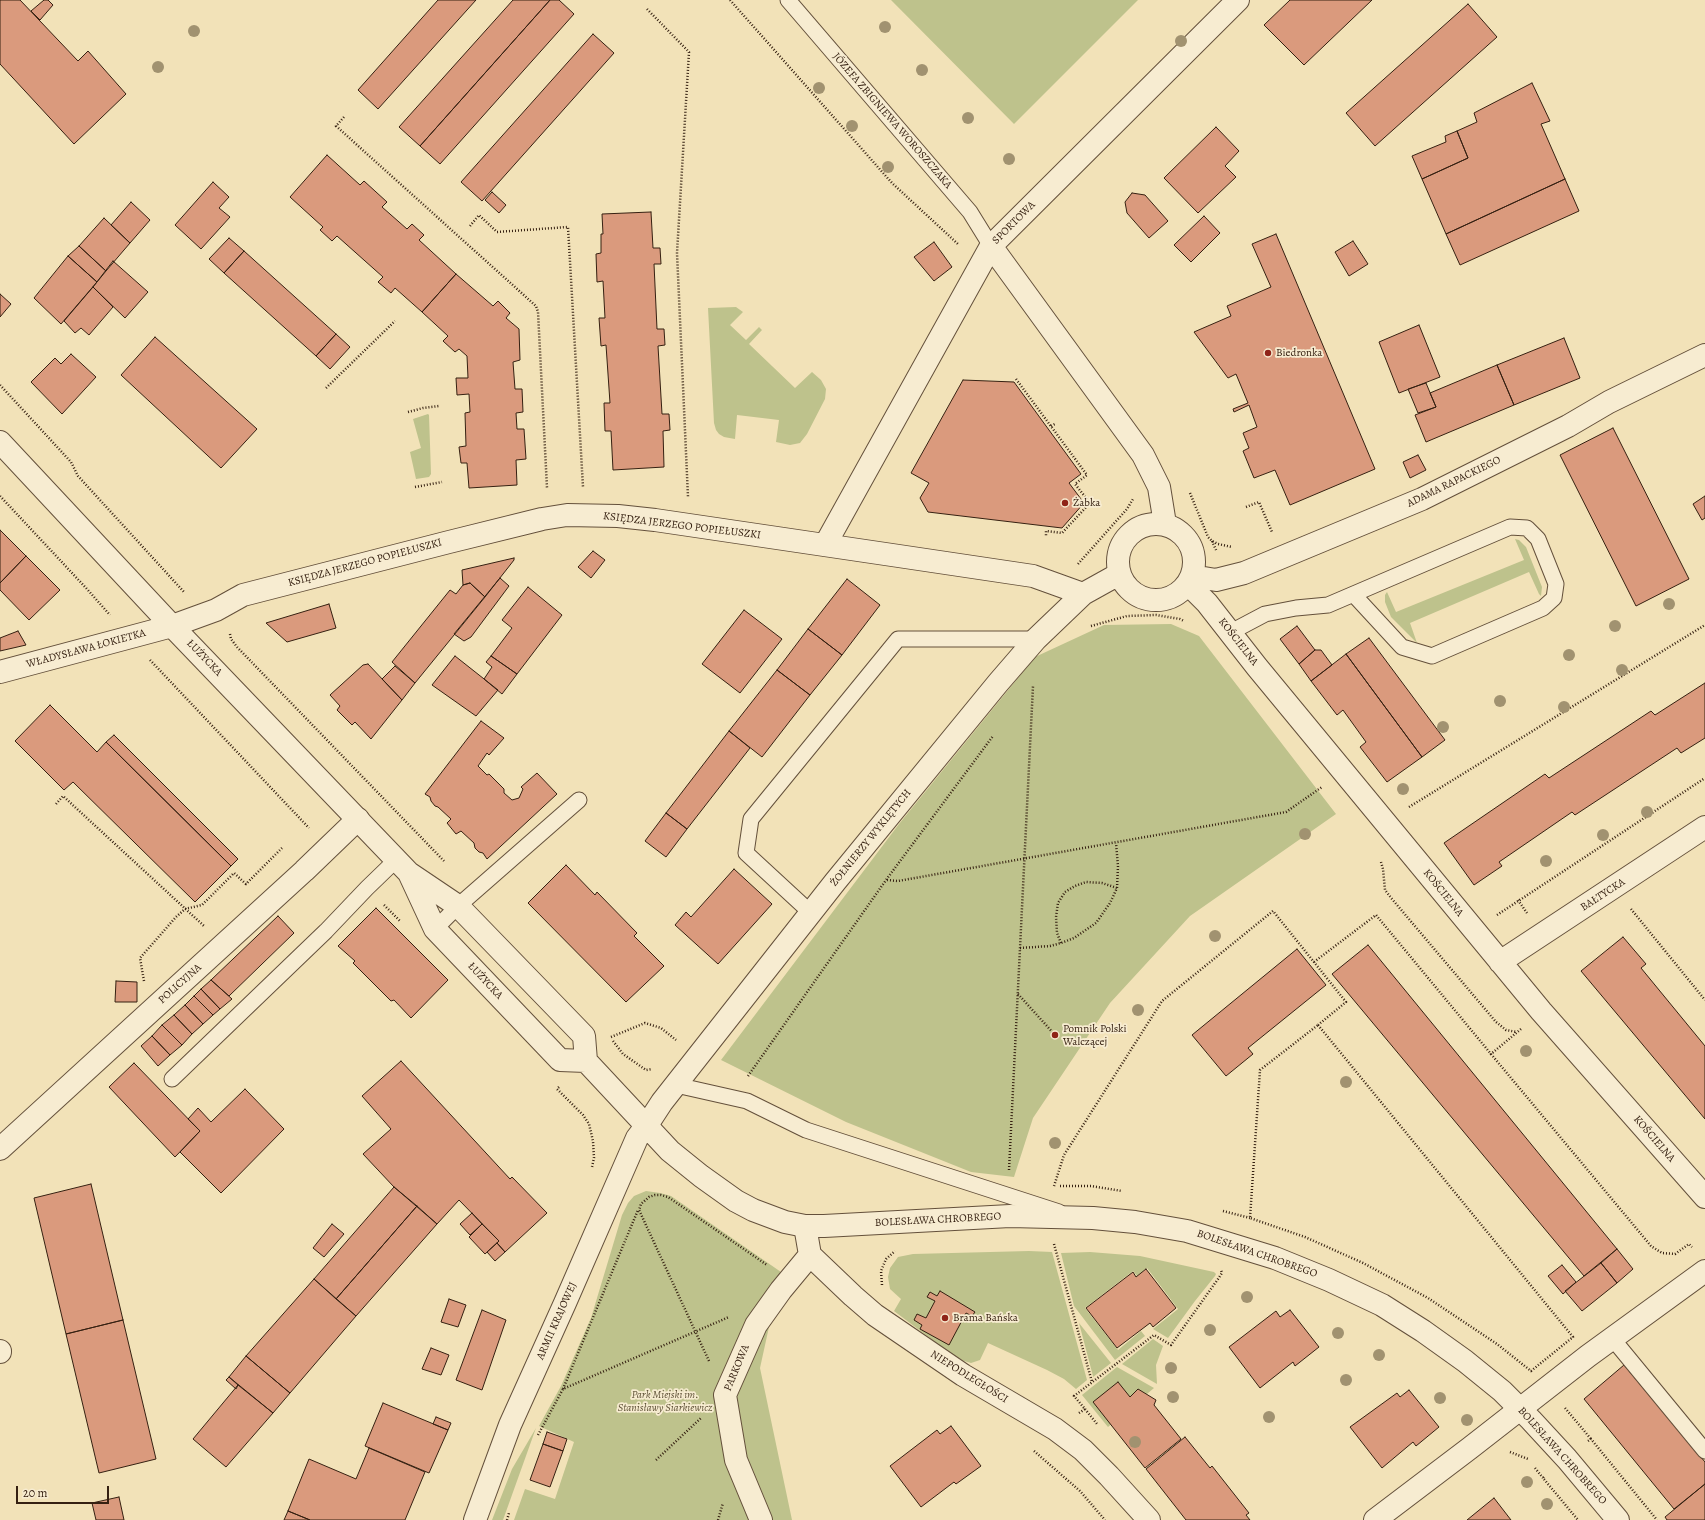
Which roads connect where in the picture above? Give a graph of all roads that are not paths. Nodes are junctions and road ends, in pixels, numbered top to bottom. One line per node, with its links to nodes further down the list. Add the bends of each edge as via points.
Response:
1 (788, 0): 3 (lane, JÓZEFA ZBIGNIEWA WOROSZCZAKA, via 970,212)
2 (1238, 0): 3 (street, SPORTOWA)
3 (991, 246): 6 (street, SPORTOWA, via 1143,455 1159,487); 7 (street)
4 (1705, 354): 9 (street, ADAMA RAPACKIEGO, via 1422,499 1244,573 1216,580)
5 (0, 442): 12 (street, ŁUŻYCKA)
6 (1165, 524): 8 (street, via 1151,523 1128,536 1120,547 1117,560); 9 (street, via 1178,530 1189,541 1194,555 1194,570)
7 (825, 545): 10 (street, KSIĘDZA JERZEGO POPIEŁUSZKI, via 1033,576); 12 (street, KSIĘDZA JERZEGO POPIEŁUSZKI, via 618,516 567,516 542,519 244,595 216,610)
8 (1119, 574): 9 (street, via 1126,586 1137,596 1151,600 1165,600 1178,594); 10 (street, ŻOŁNIERZY WYKLĘTYCH)
9 (1190, 580): 13 (street, KOŚCIELNA)
10 (1082, 594): 14 (street, ŻOŁNIERZY WYKLĘTYCH)
11 (1354, 595): 11 (lane, via 1510,527 1526,528 1538,539 1556,584 1554,598 1543,608 1432,656 1402,647); 13 (lane, via 1328,605 1265,614)
12 (172, 626): 15 (street, WŁADYSŁAWA ŁOKIETKA); 17 (street, ŁUŻYCKA)
13 (1231, 632): 23 (street, KOŚCIELNA)
14 (1036, 639): 21 (street, ŻOŁNIERZY WYKLĘTYCH); 21 (lane, via 898,639 751,819 746,853)
15 (0, 672)
16 (579, 800): 20 (lane)
17 (358, 819): 19 (street, ŁUŻYCKA); 28 (street, POLICYJNA)
18 (1705, 827): 23 (street, BAŁTYCKA)
19 (403, 866): 20 (street, ŁUŻYCKA); 22 (street, ŁUŻYCKA); 25 (lane, via 367,888 326,931)
20 (466, 899): 22 (lane); 24 (street, ŁUŻYCKA, via 584,1036)
21 (811, 913): 26 (street, ŻOŁNIERZY WYKLĘTYCH)
22 (435, 929): 24 (street, ŁUŻYCKA, via 560,1060)
23 (1500, 962): 29 (street, KOŚCIELNA)
24 (586, 1061): 27 (street)
25 (172, 1079)
26 (676, 1085): 27 (street, ŻOŁNIERZY WYKLĘTYCH); 30 (lane, via 747,1101 806,1130)
27 (647, 1125): 31 (street, BOLESŁAWA CHROBREGO, via 670,1151 736,1201 785,1222); 39 (street, ARMII KRAJOWEJ, via 637,1138 510,1425)
28 (0, 1149)
29 (1705, 1197)
30 (1054, 1213): 31 (street, BOLESŁAWA CHROBREGO); 37 (street, BOLESŁAWA CHROBREGO, via 1187,1230 1275,1258 1329,1280 1382,1305 1423,1330 1481,1373)
31 (805, 1226): 32 (street)
32 (810, 1255): 40 (street, PARKOWA, via 756,1325 725,1394 736,1460); 41 (street, NIEPODLEGŁOŚCI, via 875,1315 963,1375 1055,1429 1088,1455)
33 (1705, 1271): 34 (street)
34 (1612, 1338): 37 (street); 38 (lane)
35 (0, 1351): 36 (lane)
36 (0, 1357)
37 (1520, 1409): 42 (street); 43 (street, BOLESŁAWA CHROBREGO, via 1558,1448)
38 (1705, 1451)
39 (475, 1520)
40 (761, 1520)
41 (1149, 1520)
42 (1375, 1520)
43 (1618, 1520)

